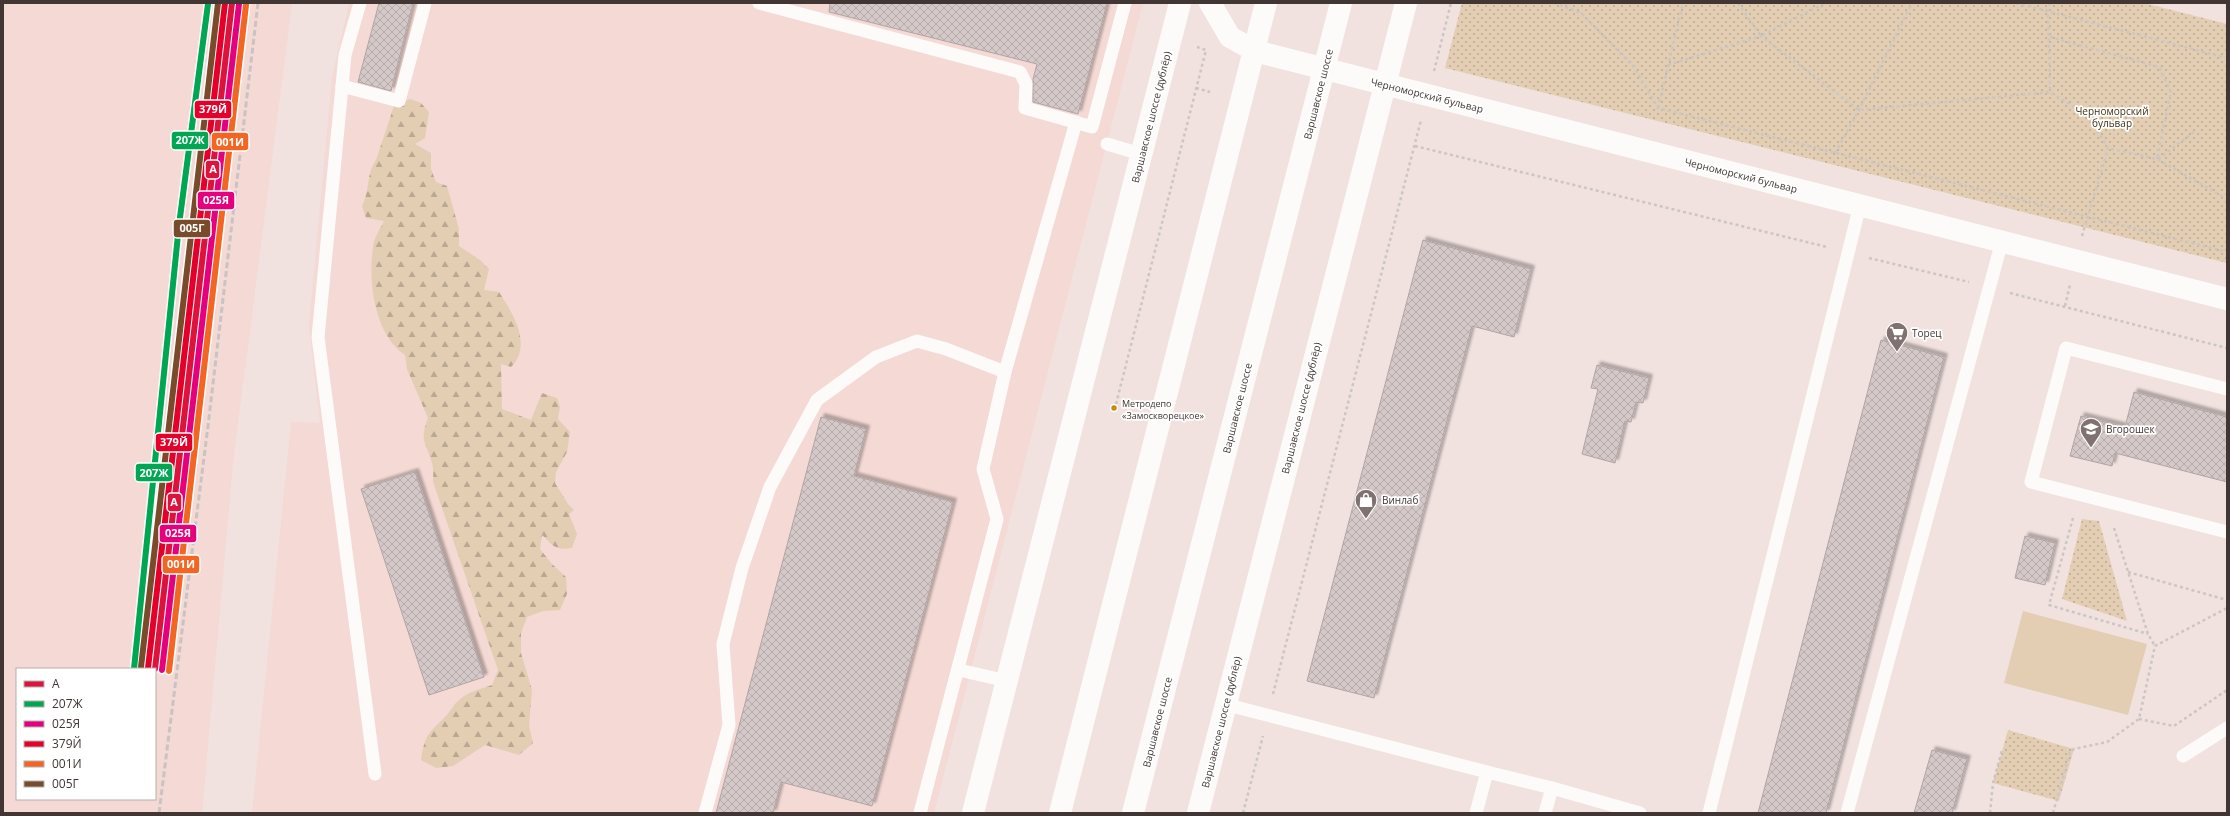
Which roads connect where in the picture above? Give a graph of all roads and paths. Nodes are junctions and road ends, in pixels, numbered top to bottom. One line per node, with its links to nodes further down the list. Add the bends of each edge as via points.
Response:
1 (360, 3): 27 (lane, via 345,55)
2 (425, 3): 27 (lane, via 398,101)
3 (759, 3): 34 (lane, via 1020,72 1026,84 1025,108)
4 (1125, 3): 34 (lane, via 1092,127)
5 (1180, 3): 40 (street, Варшавское шоссе (дублёр))
6 (1210, 3): 22 (street, Черноморский бульвар, via 1230,37)
7 (1266, 3): 22 (street)
8 (1341, 3): 25 (street, Варшавское шоссе)
9 (1406, 3): 26 (street, Варшавское шоссе (дублёр))
10 (1451, 3): 31 (path)
11 (1554, 3): 32 (path, via 1581,13 1634,67)
12 (1683, 3): 24 (path)
13 (1738, 3): 19 (path)
14 (1825, 3): 19 (path)
15 (1912, 3): 33 (path)
16 (2016, 3): 18 (path)
17 (2050, 3): 18 (path)
18 (2048, 11): 20 (path); 23 (path)
19 (1761, 36): 24 (path); 33 (path)
20 (2050, 37): 30 (path); 41 (path, via 2159,67 2171,92)
21 (1197, 47): 28 (path, via 1206,50)
22 (1255, 51): 25 (street, Черноморский бульвар); 79 (street)
23 (2227, 58)
24 (1668, 65): 32 (path)
25 (1324, 68): 26 (street, Черноморский бульвар); 80 (street, Варшавское шоссе)
26 (1385, 85): 31 (street, Черноморский бульвар); 67 (street, Варшавское шоссе (дублёр))
27 (342, 86): 74 (lane, via 318,337)
28 (1196, 88): 29 (path); 55 (path)
29 (1210, 92)
30 (2050, 92): 33 (path); 38 (path, via 2086,114)
31 (1427, 96): 37 (path); 43 (street, Черноморский бульвар)
32 (1658, 108): 39 (path)
33 (1859, 110): 39 (path)
34 (1076, 122): 53 (lane)
35 (2194, 132): 41 (path)
36 (1107, 144): 40 (lane)
37 (1415, 146): 47 (path); 68 (path)
38 (2108, 148): 41 (path); 44 (path)
39 (1835, 153): 44 (path)
40 (1141, 154): 65 (street, Варшавское шоссе (дублёр))
41 (2157, 160): 42 (path)
42 (2227, 199)
43 (1860, 205): 45 (street, Черноморский бульвар); 47 (lane)
44 (2087, 217): 46 (path); 48 (path)
45 (2002, 242): 48 (street, Черноморский бульвар); 49 (lane)
46 (2227, 252)
47 (1848, 253): 49 (path); 86 (lane)
48 (2076, 260): 50 (street, Черноморский бульвар); 51 (path)
49 (1989, 287): 51 (path); 87 (lane)
50 (2227, 299)
51 (2065, 306): 52 (path)
52 (2227, 348)
53 (1005, 372): 64 (lane, via 983,469 998,519); 76 (lane, via 946,349 917,341 876,357 817,400 770,488 742,568 723,644 728,724)
54 (2227, 389): 58 (lane, via 2066,348 2031,482)
55 (1116, 404)
56 (2073, 518): 62 (path, via 2049,606)
57 (2114, 528): 59 (path)
58 (2227, 532)
59 (2128, 572): 60 (path); 62 (path)
60 (2227, 600)
61 (2227, 608): 63 (path)
62 (2148, 634): 63 (path)
63 (2155, 646): 69 (path)
64 (959, 670): 65 (lane); 77 (lane)
65 (1007, 681): 78 (street, Варшавское шоссе (дублёр))
66 (2227, 690): 69 (path, via 2174,726)
67 (1224, 704): 68 (lane); 81 (street, Варшавское шоссе (дублёр))
68 (1268, 715): 73 (lane); 82 (path)
69 (2139, 719): 89 (path, via 2107,742 2070,752)
70 (2227, 728): 72 (lane)
71 (2002, 750): 88 (path, via 1993,783)
72 (2183, 756)
73 (1487, 772): 75 (lane); 83 (lane)
74 (375, 774)
75 (1552, 788): 84 (lane); 85 (lane)
76 (705, 813)
77 (920, 813)
78 (973, 813)
79 (1060, 813)
80 (1133, 813)
81 (1198, 813)
82 (1243, 813)
83 (1476, 813)
84 (1545, 813)
85 (1640, 813)
86 (1709, 813)
87 (1847, 813)
88 (1990, 813)
89 (2053, 813)

